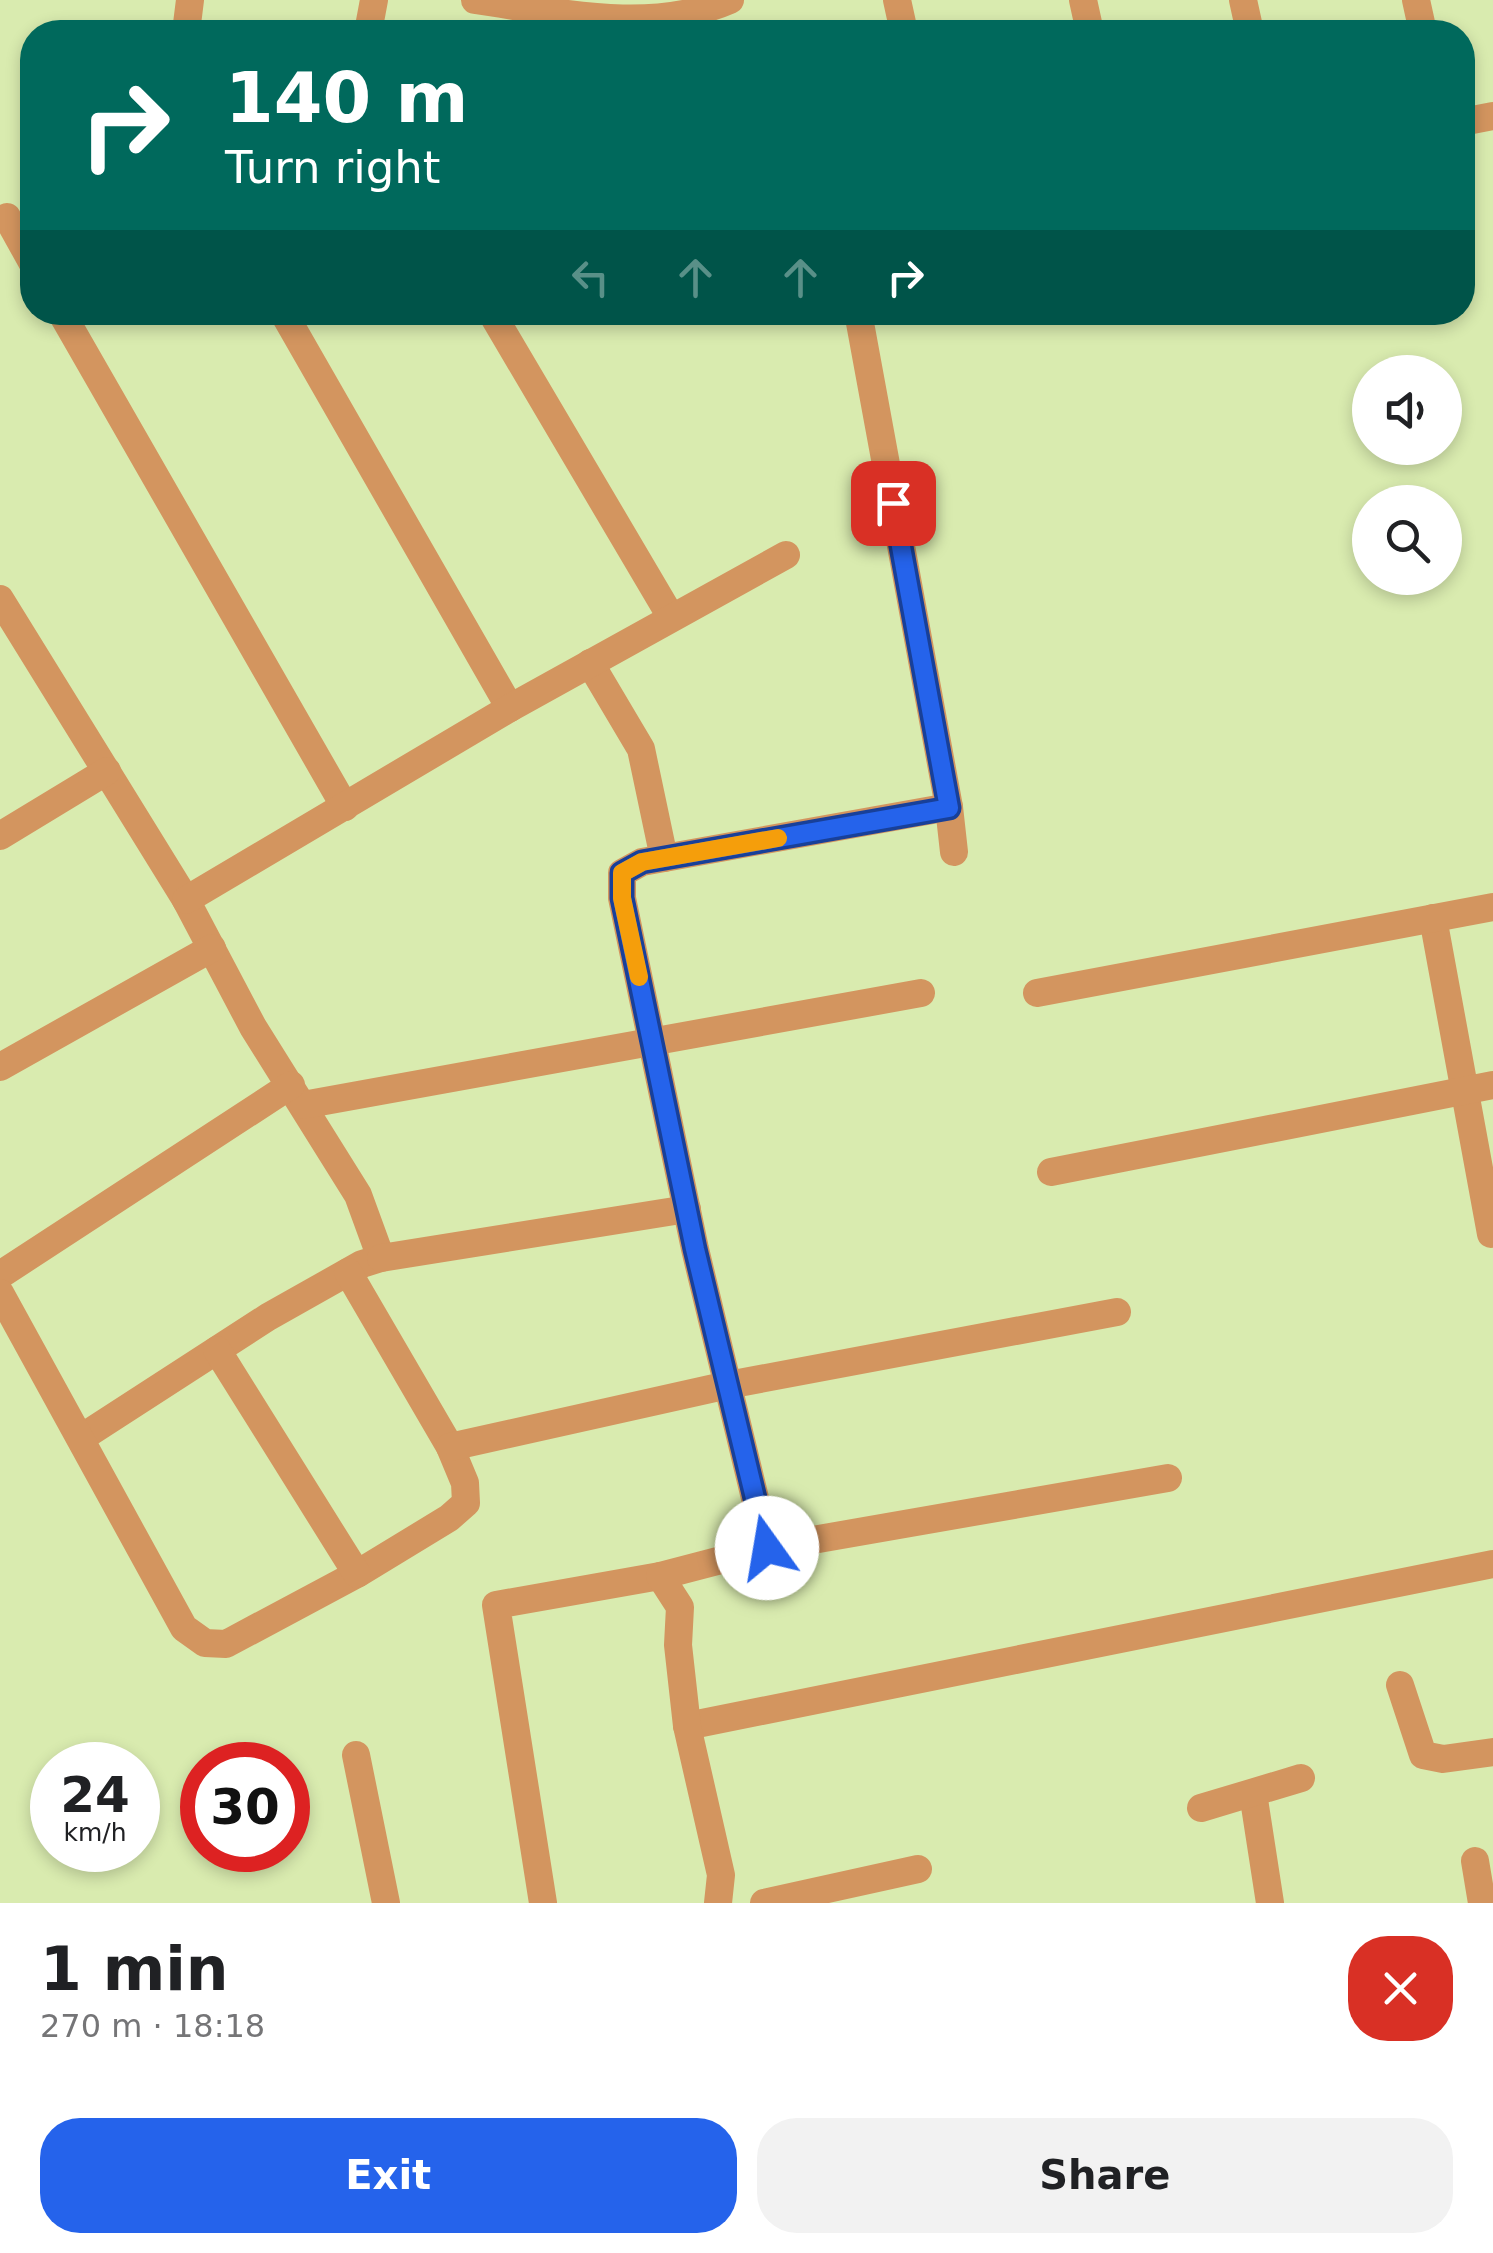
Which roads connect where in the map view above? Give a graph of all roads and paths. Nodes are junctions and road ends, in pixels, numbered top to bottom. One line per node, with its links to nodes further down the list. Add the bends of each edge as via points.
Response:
1 (475, 0): 2 (street, via 608,20 700,13)
2 (730, 0)
3 (69, 325): 13 (street)
4 (290, 325): 11 (street)
5 (499, 325): 9 (street)
6 (860, 325): 14 (street)
7 (786, 555): 9 (street)
8 (4, 617): 12 (street)
9 (671, 617): 10 (street)
10 (590, 663): 11 (street); 17 (street, via 641,749)
11 (510, 708): 13 (street)
12 (106, 771): 15 (street); 18 (street)
13 (345, 807): 18 (street)
14 (949, 808): 16 (street); 17 (street)
15 (0, 836)
16 (954, 852)
17 (664, 858): 24 (street, via 622,873)
18 (186, 900): 21 (street)
19 (1493, 906): 20 (street)
20 (1432, 918): 23 (street); 26 (street)
21 (212, 948): 25 (street); 27 (street)
22 (921, 993): 24 (street)
23 (1038, 993)
24 (652, 1044): 27 (street); 29 (street)
25 (0, 1067)
26 (1480, 1087): 28 (street); 30 (street)
27 (297, 1095): 31 (street, via 358,1195); 33 (street)
28 (1051, 1172)
29 (687, 1209): 31 (street); 37 (street)
30 (1491, 1234)
31 (381, 1258): 32 (street)
32 (348, 1272): 36 (street); 39 (street)
33 (0, 1274)
34 (0, 1293): 38 (street)
35 (1116, 1312): 37 (street)
36 (217, 1350): 38 (street); 43 (street)
37 (728, 1384): 39 (street); 41 (street)
38 (80, 1438): 43 (street, via 184,1628 205,1643 226,1644)
39 (450, 1447): 43 (street, via 466,1502)
40 (1168, 1478): 41 (street)
41 (767, 1548): 44 (street)
42 (1493, 1564): 46 (street)
43 (356, 1574)
44 (660, 1576): 46 (street, via 680,1607); 55 (street, via 496,1605)
45 (1400, 1685): 47 (street, via 1423,1755)
46 (687, 1726): 56 (street, via 722,1875)
47 (1493, 1752)
48 (356, 1755): 54 (street)
49 (1301, 1778): 50 (street)
50 (1253, 1794): 51 (street); 58 (street)
51 (1202, 1808)
52 (1475, 1861): 59 (street)
53 (918, 1869): 57 (street)
54 (386, 1903)
55 (543, 1903)
56 (718, 1903)
57 (764, 1903)
58 (1270, 1903)
59 (1482, 1903)

